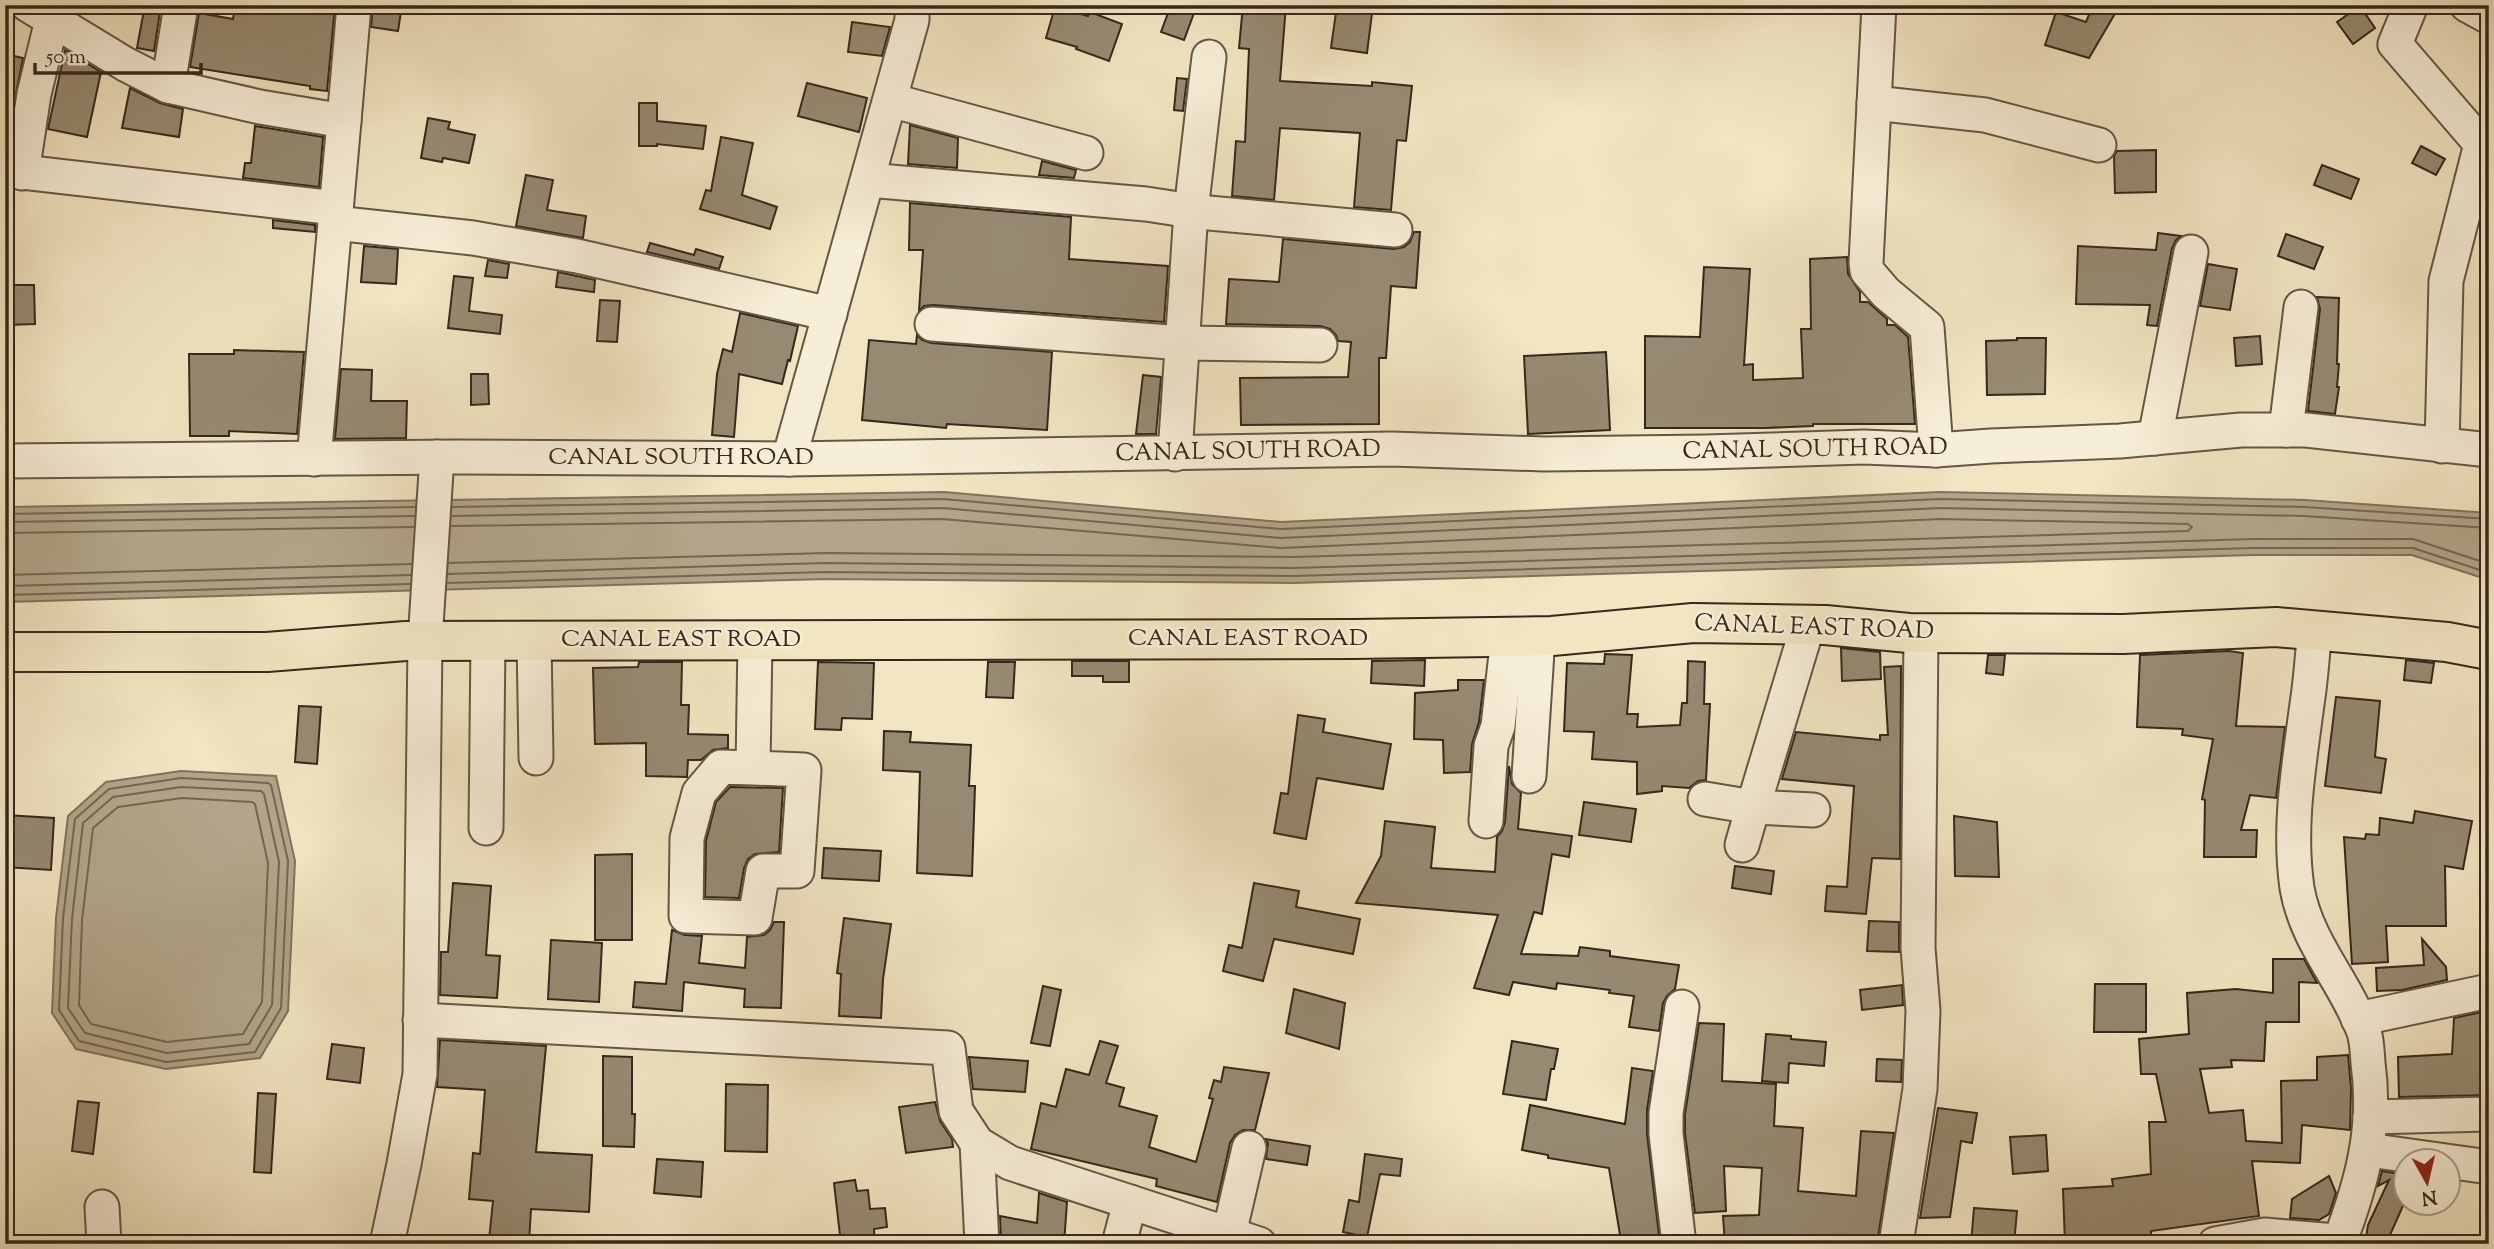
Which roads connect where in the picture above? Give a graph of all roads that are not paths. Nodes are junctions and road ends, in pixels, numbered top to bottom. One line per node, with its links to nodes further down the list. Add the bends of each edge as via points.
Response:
1 (181, 5): 10 (street)
2 (355, 5): 13 (street)
3 (912, 5): 11 (street)
4 (1879, 5): 12 (street)
5 (2411, 5): 29 (street, via 2395,44 2482,144 2446,281)
6 (2467, 5): 8 (street)
7 (40, 13): 10 (street); 16 (street, via 34,94)
8 (2489, 17)
9 (1209, 57): 18 (street)
10 (168, 86): 13 (street)
11 (891, 100): 15 (street); 17 (street)
12 (1874, 103): 14 (street, via 1985,115); 30 (street, via 1867,271 1927,327)
13 (344, 121): 19 (street)
14 (2099, 145)
15 (1086, 153)
16 (14, 172): 19 (street)
17 (868, 180): 18 (street); 23 (street)
18 (1191, 211): 20 (street); 25 (street)
19 (336, 215): 23 (street, via 577,256); 34 (street)
20 (1395, 230)
21 (2191, 252): 28 (street)
22 (2301, 307): 27 (street)
23 (830, 314): 35 (street)
24 (932, 324): 25 (street)
25 (1183, 343): 26 (street); 32 (street)
26 (1320, 345)
27 (2286, 430): 28 (street, CANAL SOUTH ROAD); 29 (street, CANAL SOUTH ROAD)
28 (2155, 438): 30 (street, CANAL SOUTH ROAD)
29 (2442, 446): 31 (street, CANAL SOUTH ROAD)
30 (1936, 450): 32 (street, CANAL SOUTH ROAD, via 1864,447 1544,454 1392,449)
31 (2489, 450)
32 (1175, 454): 35 (street, CANAL SOUTH ROAD)
33 (437, 457): 34 (street, CANAL SOUTH ROAD); 35 (street, CANAL SOUTH ROAD); 44 (street)
34 (314, 459): 36 (street, CANAL SOUTH ROAD)
35 (789, 459)
36 (5, 461)
37 (1808, 625): 39 (main road, CANAL EAST ROAD); 40 (main road, CANAL EAST ROAD, via 1693,624); 51 (street)
38 (2315, 631): 39 (main road, CANAL EAST ROAD, via 2276,627 2123,634); 45 (main road, CANAL EAST ROAD); 58 (street, via 2292,832 2298,891 2316,945)
39 (1921, 633): 75 (street, via 1920,1089)
40 (1523, 636): 43 (main road, CANAL EAST ROAD); 49 (street); 53 (street, via 1491,746)
41 (488, 640): 42 (main road, CANAL EAST ROAD); 44 (main road, CANAL EAST ROAD); 54 (street)
42 (534, 640): 43 (main road, CANAL EAST ROAD); 47 (street)
43 (755, 640): 48 (street)
44 (425, 641): 46 (main road, CANAL EAST ROAD, via 267,652); 59 (street)
45 (2489, 650)
46 (5, 652)
47 (536, 758)
48 (753, 768): 48 (street, via 721,767 699,793 687,838 686,916 755,918 763,871 797,871 804,770)
49 (1529, 776)
50 (1705, 799): 51 (street)
51 (1753, 807): 52 (street); 55 (street)
52 (1813, 810)
53 (1486, 821)
54 (486, 828)
55 (1742, 845)
56 (2489, 991): 58 (street)
57 (1682, 1007): 74 (street, via 1665,1134)
58 (2358, 1019): 61 (street, via 2364,1029 2372,1094)
59 (420, 1020): 62 (street, via 948,1048 956,1111); 71 (street, via 420,1073)
60 (2489, 1114): 61 (street)
61 (2370, 1117): 64 (street)
62 (976, 1143): 66 (street, via 1010,1163); 72 (street)
63 (1249, 1148): 68 (street)
64 (2368, 1150): 65 (street); 69 (street)
65 (2489, 1167)
66 (1130, 1202): 68 (street); 73 (street)
67 (102, 1207): 70 (street)
68 (1244, 1239)
69 (2339, 1243): 76 (street, via 2265,1235)
70 (104, 1244)
71 (387, 1244)
72 (982, 1244)
73 (1119, 1244)
74 (1679, 1244)
75 (1896, 1244)
76 (2215, 1244)

